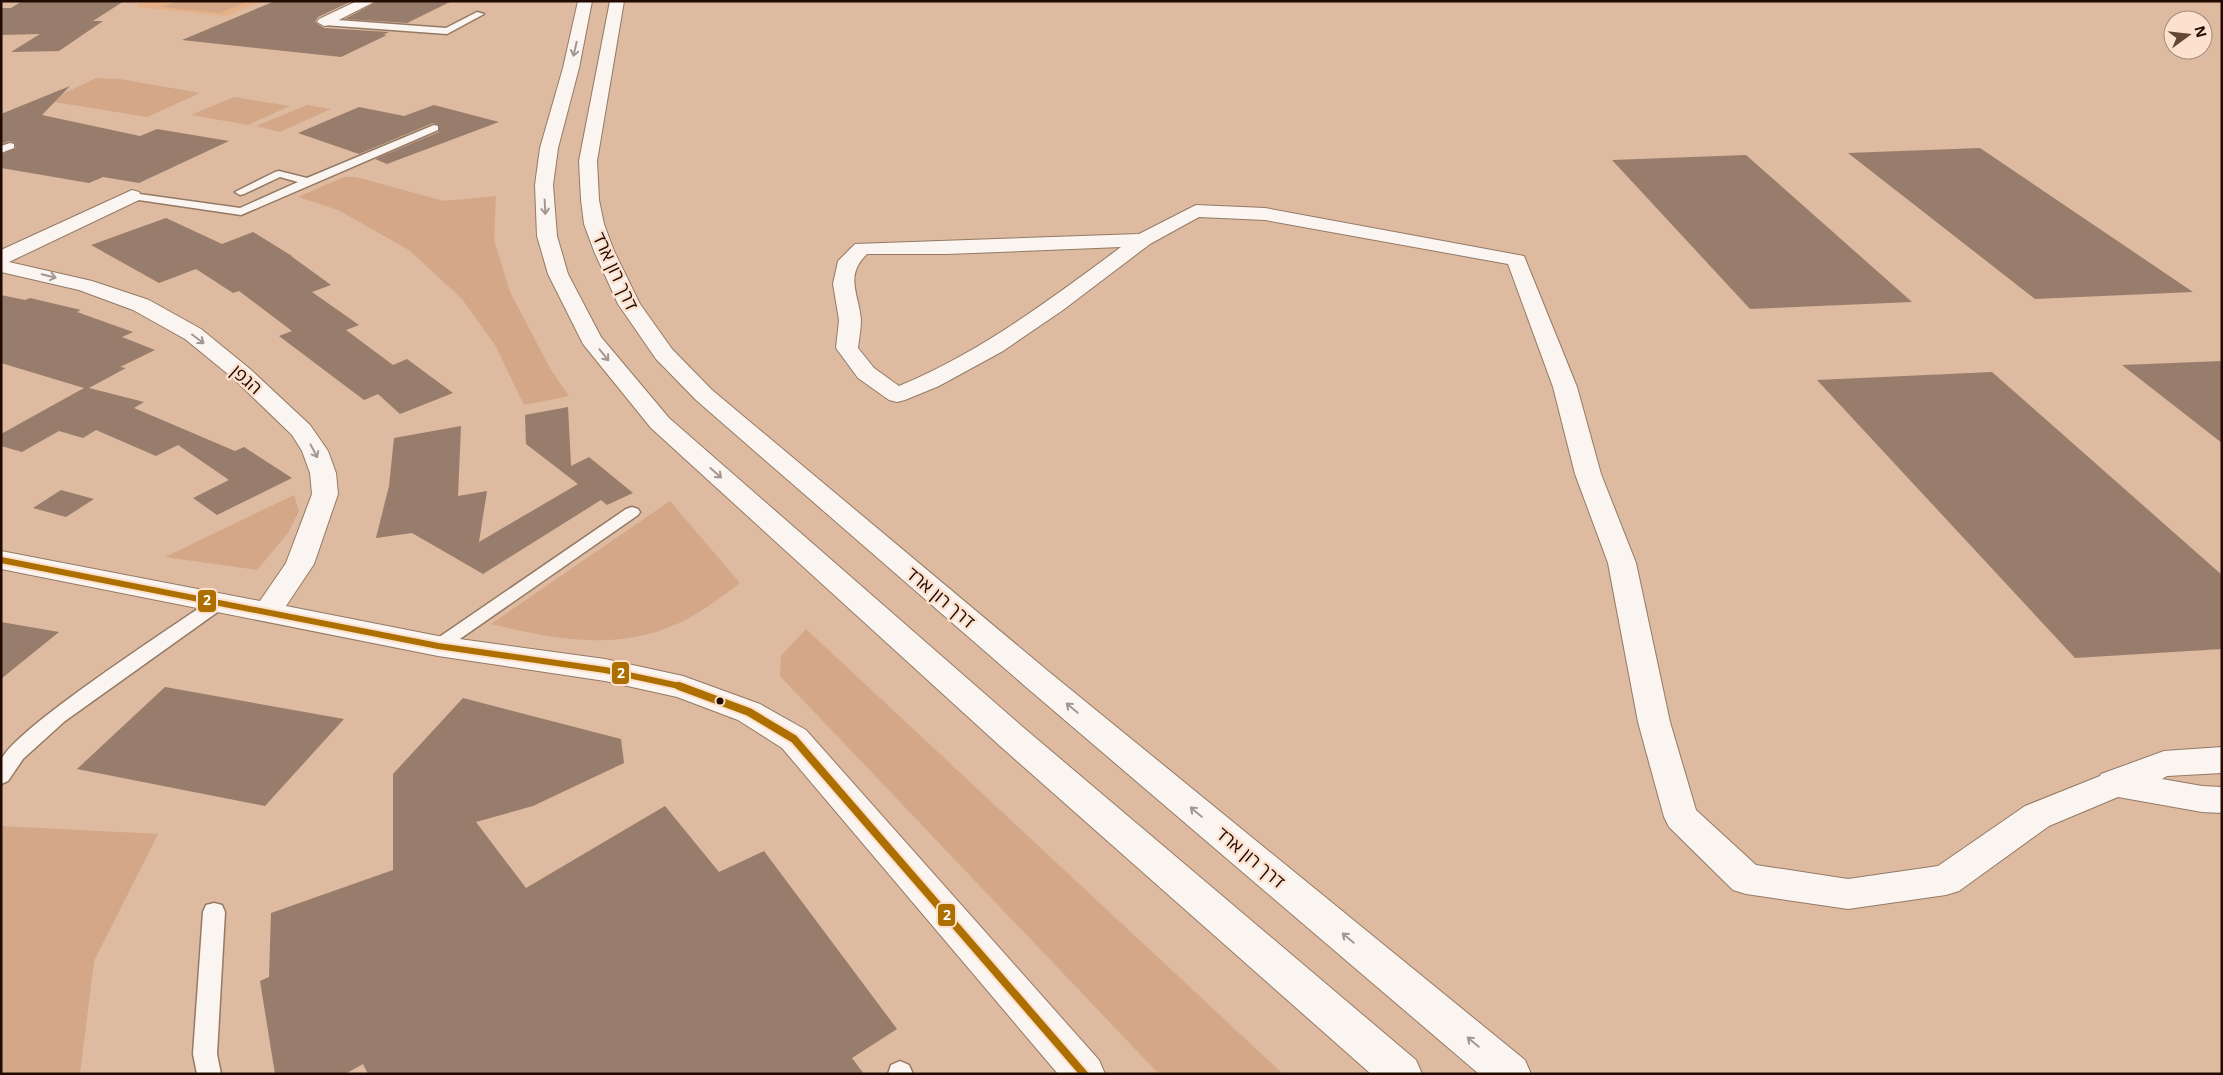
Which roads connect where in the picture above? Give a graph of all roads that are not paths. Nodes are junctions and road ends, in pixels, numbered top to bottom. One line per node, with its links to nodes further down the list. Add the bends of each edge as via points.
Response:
1 (369, 1): 5 (street)
2 (585, 1): 25 (street, one-way to 25, via 549,148 544,185 547,236 558,274 591,339 660,423 1012,737)
3 (617, 1): 26 (street, דרך רון ארד, one-way to 3, via 704,395 664,354 625,296 594,224 590,200 588,160)
4 (480, 14): 5 (lane, via 447,31)
5 (324, 22)
6 (434, 128): 7 (lane)
7 (308, 182): 8 (lane, via 279,174); 9 (lane, via 241,212)
8 (240, 192)
9 (132, 196): 11 (street)
10 (1143, 240): 10 (street, via 862,248 848,261 843,284 850,320 847,348 866,373 897,394 933,381 1020,331); 20 (street, via 1196,211 1264,214 1517,260 1565,387 1588,474 1622,563 1654,722 1681,817 1746,879 1848,894 1946,880 2037,816)
11 (1, 258)
12 (1, 266): 16 (street, הגפן, one-way to 16, via 86,285 141,305 193,334 242,374 300,430 315,451 323,473 325,494 300,564)
13 (632, 512): 17 (lane)
14 (1, 560): 15 (street)
15 (220, 602): 16 (street); 19 (lane, via 58,716 16,754)
16 (268, 611): 17 (street)
17 (438, 646): 24 (street, via 605,670 683,687 749,712 794,739)
18 (2222, 760): 20 (street, via 2164,764)
19 (1, 776)
20 (2113, 783): 21 (street)
21 (2222, 800)
22 (214, 912): 23 (lane, via 205,1054)
23 (209, 1074)
24 (1084, 1074)
25 (1401, 1074)
26 (1510, 1074)

